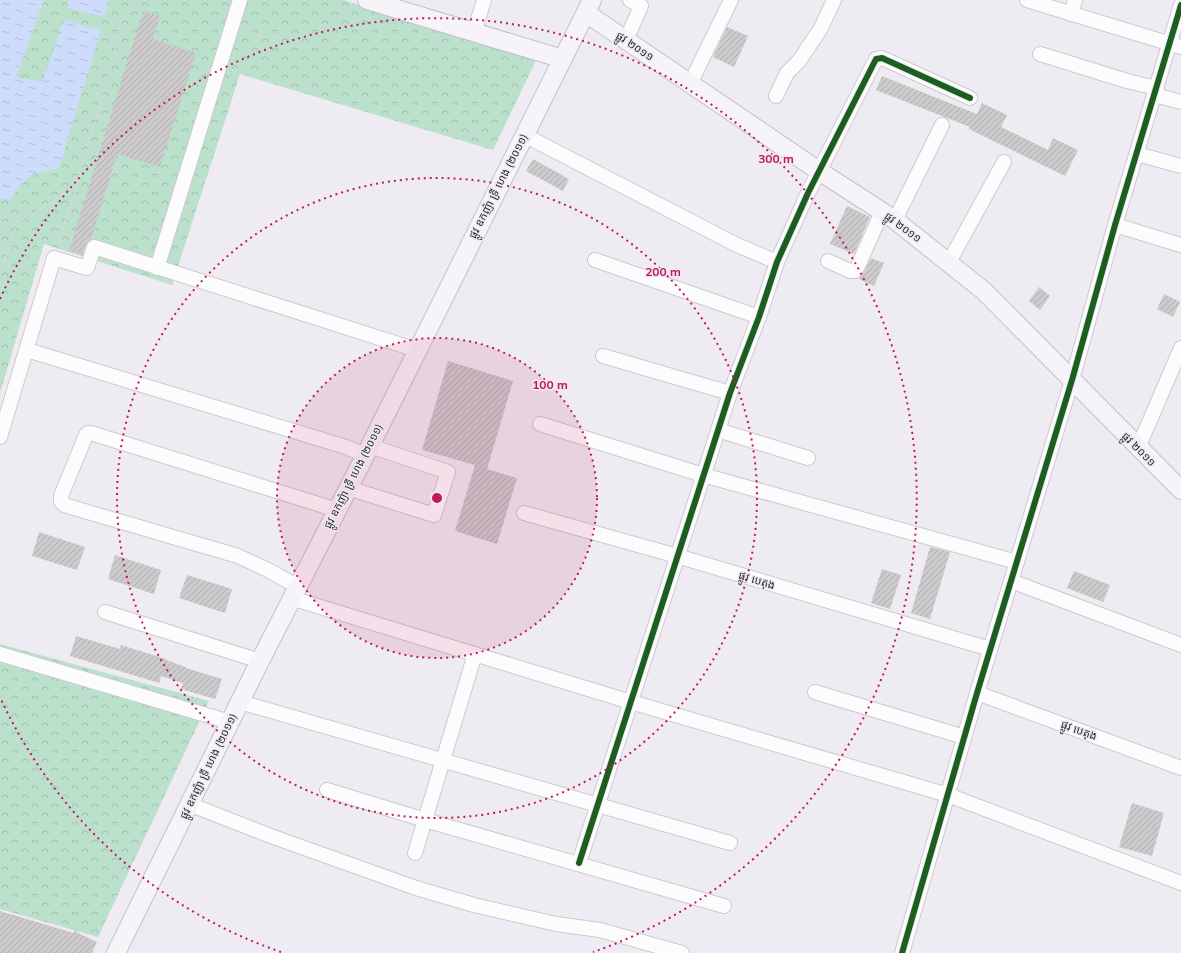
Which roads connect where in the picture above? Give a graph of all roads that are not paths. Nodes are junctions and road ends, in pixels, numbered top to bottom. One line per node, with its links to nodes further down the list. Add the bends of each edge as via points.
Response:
1 (240, 0): 34 (street)
2 (366, 0): 11 (main road)
3 (484, 0): 11 (street)
4 (630, 0): 12 (street, via 641,6)
5 (731, 0): 16 (street)
6 (834, 0): 18 (street, via 821,28 799,61 787,73)
7 (1027, 0): 10 (street)
8 (1181, 5): 13 (street)
9 (589, 6): 12 (main road, ផ្លូវ ២០១១); 15 (main road, ផ្លូវ ឧកញ៉ា ទ្រី ហេង (២០១១))
10 (1073, 7): 13 (street)
11 (474, 33): 15 (main road)
12 (626, 40): 16 (main road, ផ្លូវ ២០១១)
13 (1175, 45): 17 (street)
14 (1040, 54): 17 (street)
15 (563, 59): 22 (main road, ផ្លូវ ឧកញ៉ា ទ្រី ហេង (២០១១))
16 (690, 84): 26 (main road, ផ្លូវ ២០១១)
17 (1156, 91): 20 (street); 23 (street)
18 (776, 96)
19 (970, 98): 26 (street, via 877,58)
20 (1181, 102)
21 (942, 125): 27 (street)
22 (524, 135): 32 (street, via 737,246); 37 (main road, ផ្លូវ ឧកញ៉ា ទ្រី ហេង (២០១១))
23 (1137, 154): 25 (street); 28 (street)
24 (1004, 162): 33 (street)
25 (1181, 166)
26 (819, 171): 27 (main road, ផ្លូវ ២០១១); 32 (street)
27 (889, 216): 31 (street, via 855,271); 33 (main road, ផ្លូវ ២០១១)
28 (1115, 225): 29 (street); 40 (street)
29 (1181, 246)
30 (595, 260): 35 (street)
31 (828, 261)
32 (777, 262): 35 (street)
33 (949, 262): 40 (main road, ផ្លូវ ២០១១, via 984,291)
34 (158, 268): 36 (street, via 94,247 87,268 54,258); 37 (street)
35 (759, 317): 41 (street)
36 (27, 350): 44 (street); 46 (street, via 346,447)
37 (416, 350): 46 (main road, ផ្លូវ ឧកញ៉ា ទ្រី ហេង (២០១១))
38 (602, 356): 41 (street)
39 (1180, 356): 45 (street)
40 (1072, 380): 45 (main road, ផ្លូវ ២០១១); 54 (street)
41 (730, 393): 43 (street)
42 (540, 424): 48 (street)
43 (718, 430): 47 (street); 48 (street)
44 (0, 436)
45 (1138, 448): 50 (main road, ផ្លូវ ២០១១)
46 (367, 450): 49 (main road, ផ្លូវ ឧកញ៉ា ទ្រី ហេង (២០១១)); 49 (street, via 390,453 448,472 434,515)
47 (808, 458)
48 (703, 475): 53 (street); 54 (street)
49 (348, 488): 51 (main road, ផ្លូវ ឧកញ៉ា ទ្រី ហេង (២០១១))
50 (1181, 490)
51 (337, 510): 56 (main road, ផ្លូវ ឧកញ៉ា ទ្រី ហេង (២០១១)); 56 (street, via 99,436 88,433 86,435 61,496 64,505 238,556 268,570)
52 (524, 513): 53 (street, ផ្លូវ បេតុង)
53 (677, 556): 59 (street, ផ្លូវ បេតុង); 66 (street)
54 (1017, 562): 55 (street)
55 (1011, 581): 58 (street); 59 (street)
56 (294, 592): 61 (street); 62 (main road, ផ្លូវ ឧកញ៉ា ទ្រី ហេង (២០១១))
57 (105, 612): 62 (street)
58 (1181, 645)
59 (990, 649): 64 (street)
60 (0, 654): 67 (street)
61 (475, 654): 66 (street); 69 (street)
62 (260, 661): 65 (main road, ផ្លូវ ឧកញ៉ា ទ្រី ហេង (២០១១))
63 (815, 692): 68 (street)
64 (977, 693): 68 (street); 70 (street, ផ្លូវ បេតុង)
65 (240, 702): 67 (main road, ផ្លូវ ឧកញ៉ា ទ្រី ហេង (២០១១)); 69 (street)
66 (631, 702): 72 (street); 74 (street)
67 (230, 722): 73 (main road, ផ្លូវ ឧកញ៉ា ទ្រី ហេង (២០១១))
68 (964, 737): 72 (street)
69 (444, 760): 74 (street); 75 (street)
70 (1181, 768)
71 (327, 790): 75 (street)
72 (948, 795): 79 (street); 83 (street)
73 (189, 804): 81 (main road, ផ្លូវ ឧកញ៉ា ទ្រី ហេង (២០១១)); 82 (street, via 416,888 474,905 556,924 600,930)
74 (598, 806): 76 (street); 78 (street)
75 (425, 820): 77 (street); 78 (street)
76 (730, 843)
77 (415, 853)
78 (579, 863): 80 (street)
79 (1181, 883)
80 (724, 906)
81 (116, 953)
82 (682, 953)
83 (902, 953)

